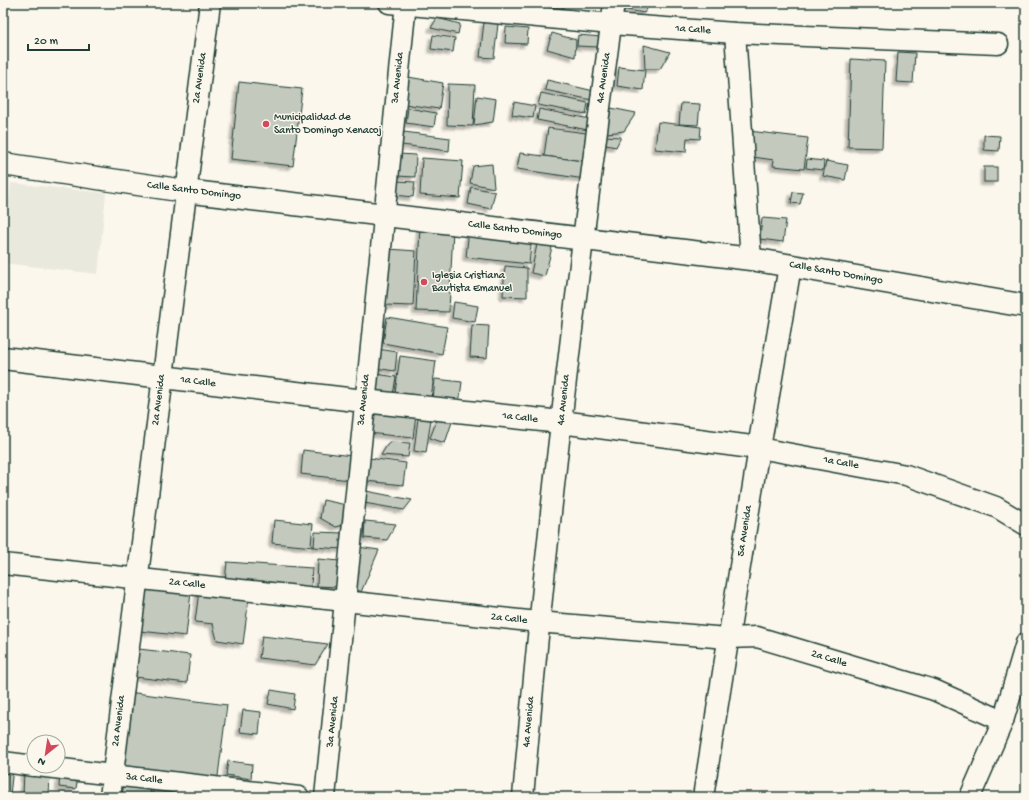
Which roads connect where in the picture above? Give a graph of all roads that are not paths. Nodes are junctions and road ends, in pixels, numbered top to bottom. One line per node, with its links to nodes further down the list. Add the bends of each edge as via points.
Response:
1 (210, 3): 8 (street, 2a Avenida)
2 (614, 3): 4 (street, 4a Avenida)
3 (400, 4): 4 (street, 1a Calle); 9 (street, 3a Avenida)
4 (611, 24): 5 (street, 1a Calle); 10 (street, 4a Avenida)
5 (735, 34): 6 (street, 1a Calle); 11 (street)
6 (998, 44)
7 (3, 164): 8 (main road, Calle Santo Domingo)
8 (185, 191): 9 (main road, Calle Santo Domingo); 15 (street, 2a Avenida)
9 (384, 214): 10 (main road, Calle Santo Domingo); 16 (street, 3a Avenida)
10 (582, 238): 11 (main road, Calle Santo Domingo); 17 (street, 4a Avenida)
11 (751, 259): 12 (main road, Calle Santo Domingo)
12 (790, 266): 13 (main road, Calle Santo Domingo); 18 (main road, 5a Avenida)
13 (1026, 306)
14 (3, 358): 15 (main road, 1a Calle)
15 (162, 377): 16 (main road, 1a Calle); 21 (street, 2a Avenida)
16 (364, 401): 17 (main road, 1a Calle); 22 (street, 3a Avenida)
17 (562, 422): 18 (main road, 1a Calle); 23 (street, 4a Avenida)
18 (759, 448): 19 (street, 1a Calle, via 906,475 996,507); 24 (street, 5a Avenida)
19 (1026, 525)
20 (3, 564): 21 (street, 2a Calle)
21 (136, 579): 22 (street, 2a Calle); 30 (street, 2a Avenida)
22 (345, 602): 23 (street, 2a Calle); 33 (street, 3a Avenida)
23 (538, 622): 24 (street, 2a Calle); 34 (street, 4a Avenida)
24 (727, 638): 26 (street, 2a Calle, via 757,637 934,690); 35 (street, 5a Avenida)
25 (1026, 643): 26 (street)
26 (1002, 721): 36 (street)
27 (3, 762): 28 (street)
28 (26, 765)
29 (66, 769): 30 (street, 3a Calle)
30 (112, 775): 31 (street, 2a Avenida); 32 (street, 3a Calle)
31 (110, 797)
32 (299, 797)
33 (325, 797)
34 (522, 797)
35 (704, 797)
36 (970, 797)

